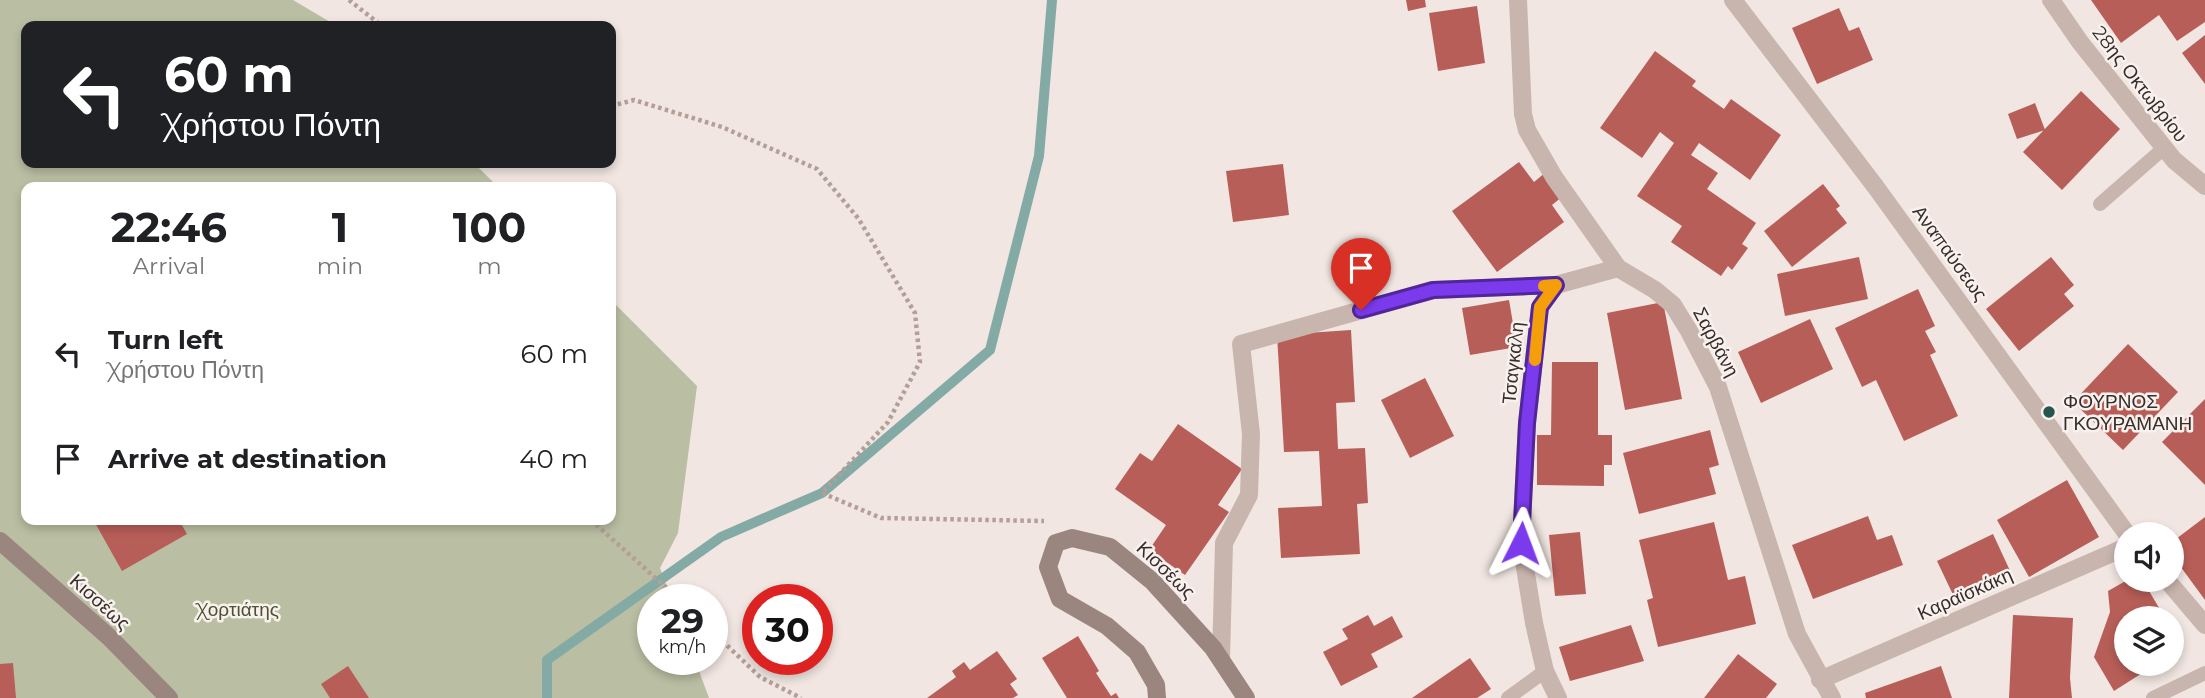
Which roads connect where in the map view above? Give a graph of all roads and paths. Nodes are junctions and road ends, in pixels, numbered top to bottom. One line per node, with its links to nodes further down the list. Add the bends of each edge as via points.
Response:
1 (349, 0): 5 (path)
2 (1518, 0): 10 (street, Σαρβάνη, via 1522,114 1527,130)
3 (1733, 0): 12 (street, Αναπαύσεως, via 1875,186)
4 (2051, 0): 7 (street, 28ης Οκτωβρίου)
5 (376, 21)
6 (616, 105): 15 (path, via 634,100 723,127 817,169 858,218 915,313 920,362 888,422 822,493 881,518 1050,521)
7 (2164, 148): 8 (street, 28ης Οκτωβρίου); 9 (lane)
8 (2205, 186)
9 (2100, 204)
10 (1618, 268): 11 (street); 24 (street, Σαρβάνη, via 1673,305 1718,387 1797,634)
11 (1556, 285): 21 (street, via 1433,290 1241,344 1251,434 1249,495 1224,543); 22 (street, Τσαγκαλη, via 1540,307 1527,423 1521,543)
12 (2118, 522)
13 (597, 525): 17 (path)
14 (0, 541): 25 (street, Κισσέως, via 109,636)
15 (1056, 543): 21 (street, Κισσέως, via 1072,538 1110,547 1152,581); 27 (street, via 1048,567 1060,599 1107,626 1137,652 1156,685)
16 (2114, 552): 24 (street, Καραϊσκάκη)
17 (662, 584)
18 (2177, 592): 19 (street)
19 (2205, 625)
20 (728, 646): 26 (path, via 760,677)
21 (1221, 659): 28 (street, Κισσέως)
22 (1545, 671): 29 (lane); 30 (street, Τσαγκαλη)
23 (2205, 673): 32 (lane)
24 (1820, 680): 31 (street, Σαρβάνη)
25 (169, 698)
26 (801, 698)
27 (1157, 698)
28 (1246, 698)
29 (1508, 698)
30 (1558, 698)
31 (1832, 698)
32 (2153, 698)

